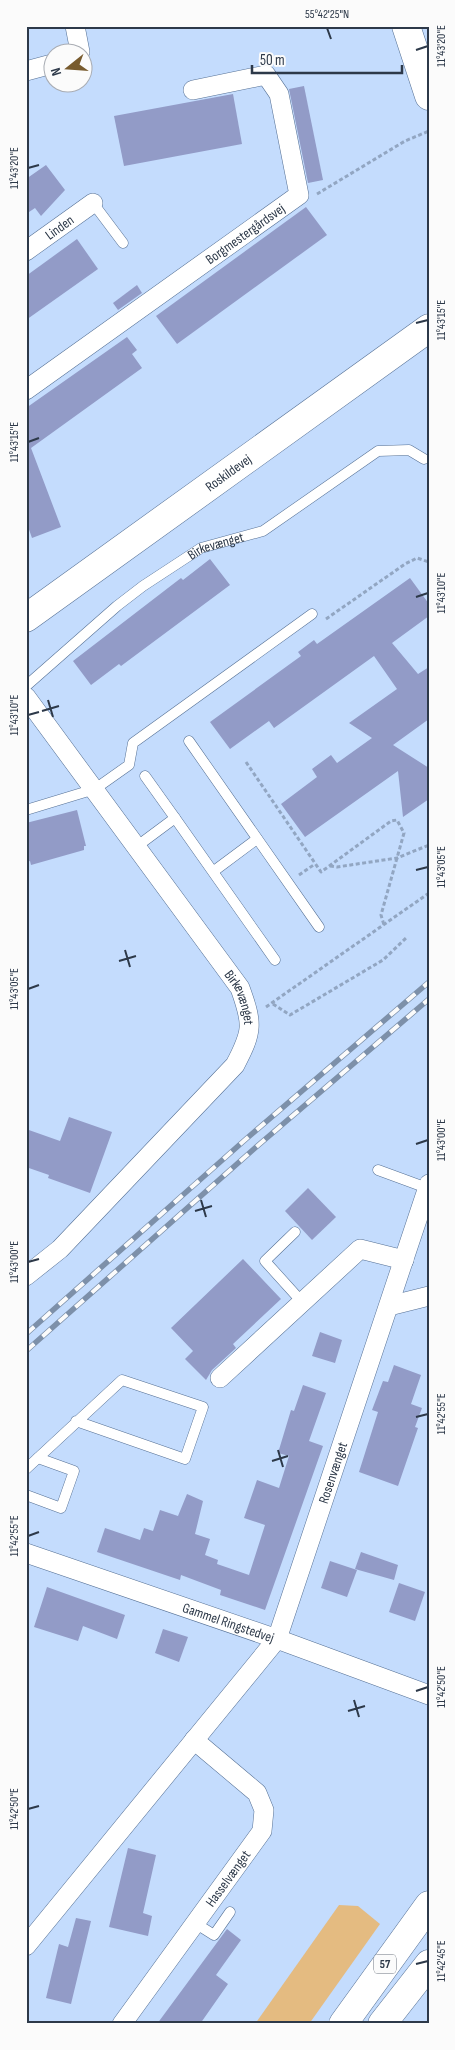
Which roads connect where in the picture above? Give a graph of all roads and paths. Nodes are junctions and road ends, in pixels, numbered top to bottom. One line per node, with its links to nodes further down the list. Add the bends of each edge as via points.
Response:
1 (75, 26): 3 (street)
2 (406, 26): 7 (street)
3 (78, 42)
4 (42, 67): 5 (street)
5 (26, 71)
6 (193, 90): 9 (street, via 266,75 279,94)
7 (429, 96)
8 (429, 131): 9 (path, via 405,141 318,194)
9 (299, 195): 14 (street, Borgmestergårdsvej)
10 (93, 202): 11 (lane); 12 (street, Linden)
11 (123, 242)
12 (26, 251)
13 (429, 328): 17 (street, Roskildevej)
14 (26, 390)
15 (424, 459): 19 (lane, Birkevænget, via 409,450 378,451 263,531 201,548 117,606)
16 (429, 562): 18 (path, via 417,558 405,564 317,626)
17 (29, 610)
18 (312, 614): 24 (lane, via 132,743 129,765)
19 (26, 686)
20 (26, 697): 24 (street, Birkevænget)
21 (189, 741): 27 (lane)
22 (246, 762): 31 (path, via 321,872)
23 (145, 776): 26 (lane)
24 (95, 789): 25 (lane); 29 (street, Birkevænget)
25 (26, 810)
26 (176, 818): 29 (lane); 32 (lane)
27 (257, 839): 32 (lane); 35 (lane)
28 (429, 845): 30 (path)
29 (136, 847): 39 (street, Birkevænget, via 240,988)
30 (398, 858): 31 (path); 31 (path, via 404,833 397,820 391,821); 34 (path, via 381,916)
31 (330, 866)
32 (214, 871): 37 (lane)
33 (429, 892): 34 (path)
34 (384, 925): 38 (path)
35 (319, 927)
36 (406, 938): 38 (path, via 383,960 290,1015)
37 (275, 960)
38 (273, 1004): 39 (path)
39 (249, 1014): 44 (street, Birkevænget, via 250,1038 235,1065 60,1249)
40 (378, 1170): 41 (lane)
41 (428, 1186): 43 (street, Rosenvænget)
42 (295, 1232): 46 (lane, via 265,1261)
43 (404, 1260): 46 (street, via 360,1249); 47 (street, Rosenvænget)
44 (26, 1276)
45 (429, 1296): 47 (street)
46 (302, 1302): 48 (street)
47 (389, 1306): 54 (street, Rosenvænget)
48 (220, 1378)
49 (76, 1421): 49 (lane, via 122,1380 203,1407 185,1459); 50 (lane)
50 (38, 1458): 51 (lane); 52 (lane, via 74,1471 61,1508)
51 (26, 1469)
52 (26, 1495)
53 (26, 1553): 54 (street, Gammel Ringstedvej)
54 (277, 1639): 55 (street, Gammel Ringstedvej); 56 (street)
55 (429, 1695)
56 (194, 1740): 59 (street, Hasselvænget, via 257,1794 264,1810 262,1830); 60 (street)
57 (429, 1905): 63 (street, 57)
58 (230, 1912): 59 (lane, via 214,1935)
59 (195, 1923): 62 (street, Hasselvænget)
60 (26, 1946)
61 (429, 1964): 64 (street, 57)
62 (122, 2024)
63 (343, 2024)
64 (382, 2024)

